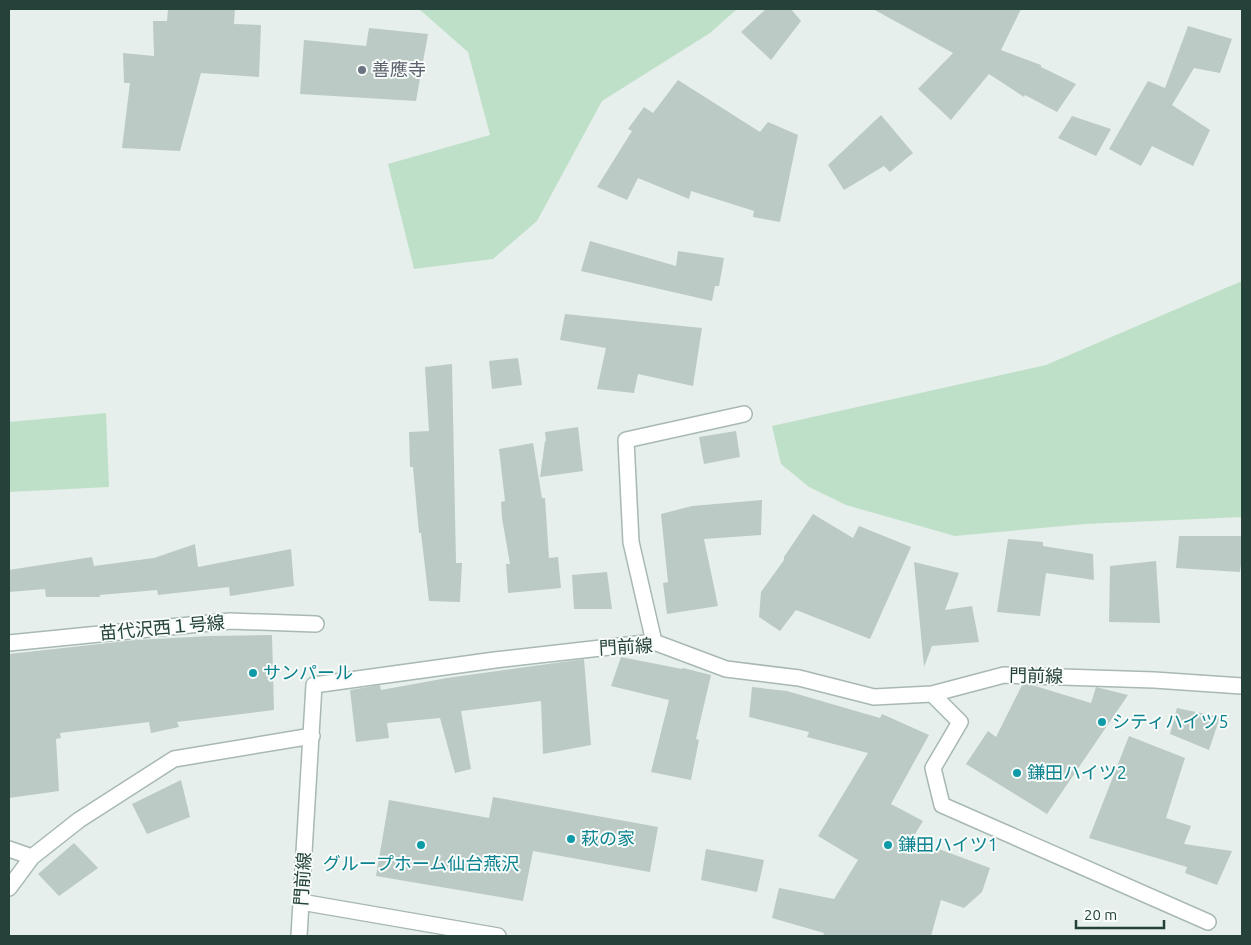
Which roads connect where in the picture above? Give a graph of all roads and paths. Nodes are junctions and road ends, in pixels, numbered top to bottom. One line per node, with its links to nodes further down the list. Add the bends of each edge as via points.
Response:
1 (744, 414): 3 (street, via 626,440 630,542)
2 (316, 624): 4 (street, 苗代沢西１号線, via 230,621)
3 (654, 642): 6 (street, 門前線, via 726,669 799,678 874,697); 7 (street, 門前線, via 314,685)
4 (9, 643)
5 (1242, 686): 6 (street, 門前線, via 1004,675)
6 (932, 694): 12 (street, via 960,722 933,768 942,805)
7 (312, 736): 9 (street, via 174,759 79,820); 11 (street, 門前線)
8 (9, 849): 9 (street)
9 (32, 857): 10 (street)
10 (9, 888)
11 (301, 902): 13 (street, 門前線); 14 (street)
12 (1208, 922)
13 (299, 936)
14 (498, 936)

